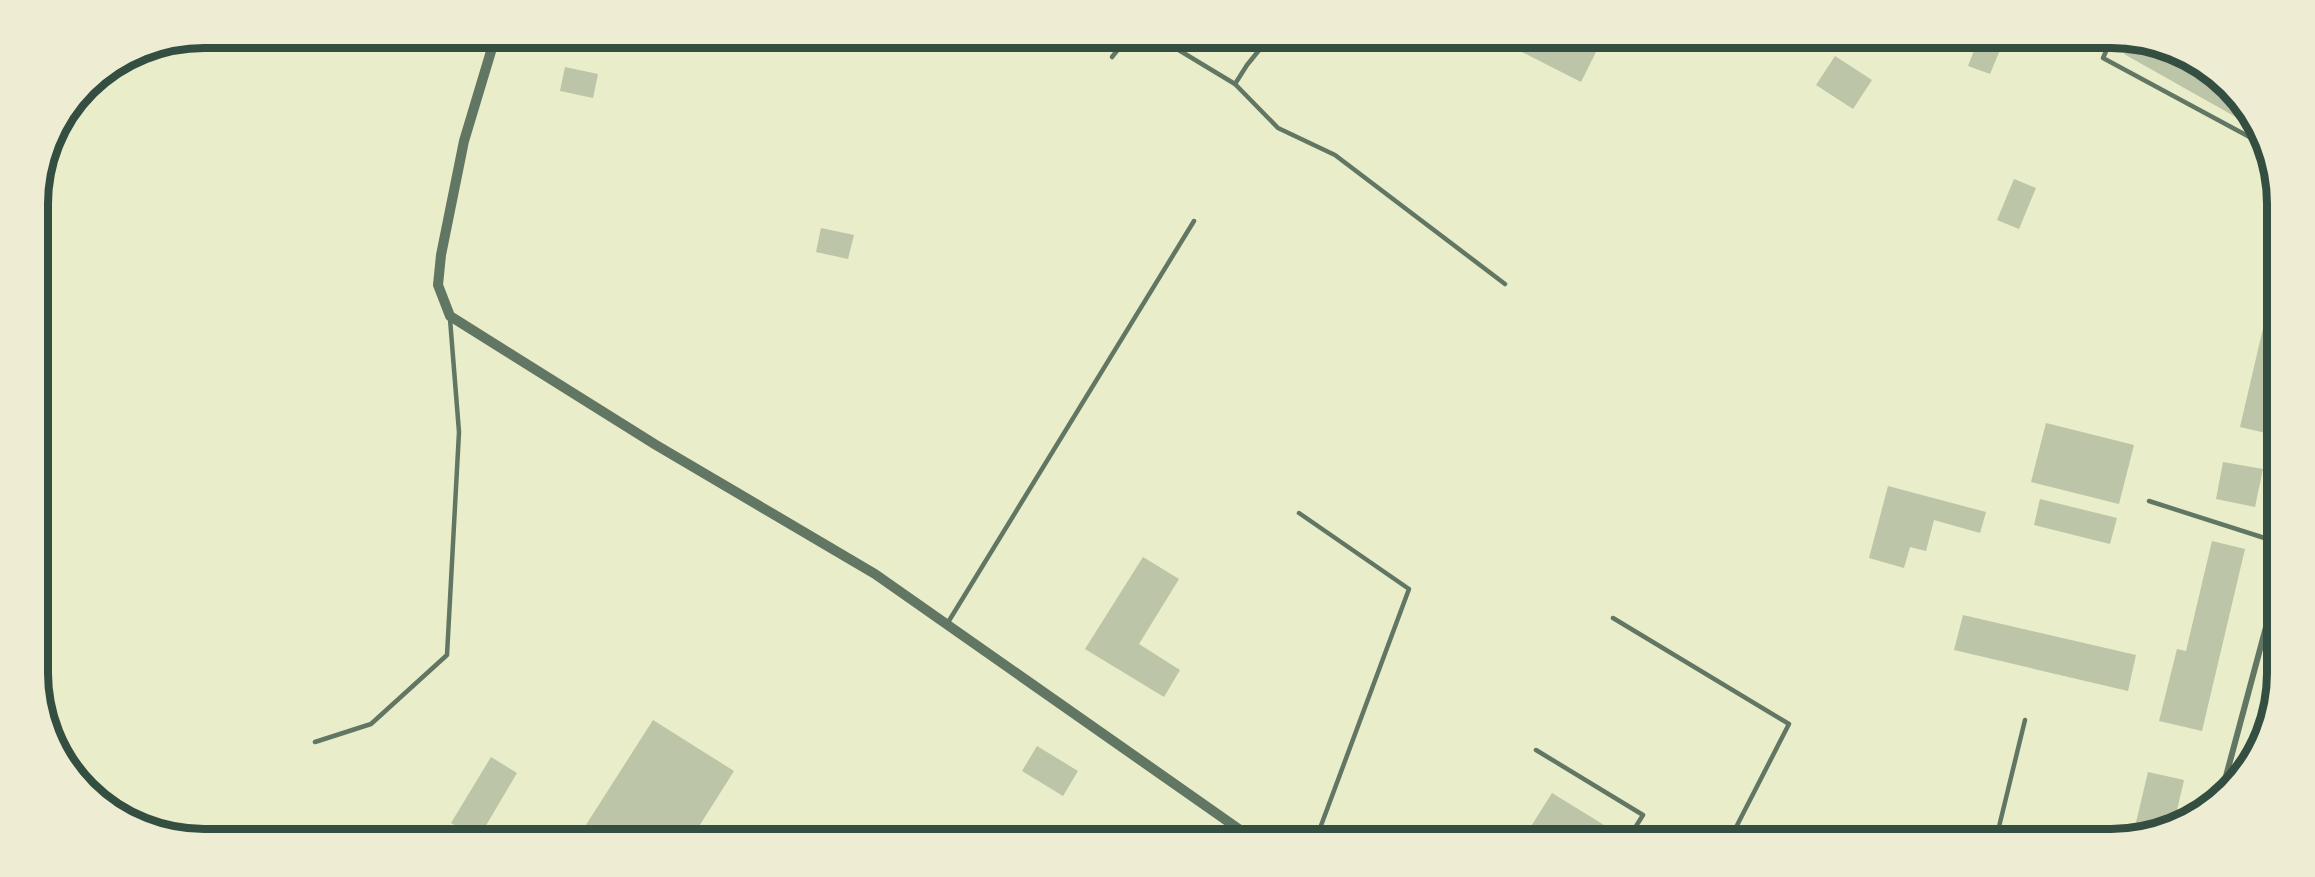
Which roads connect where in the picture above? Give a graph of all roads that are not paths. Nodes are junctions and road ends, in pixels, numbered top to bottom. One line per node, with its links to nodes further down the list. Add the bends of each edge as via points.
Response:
1 (492, 48): 11 (street, via 464,141 441,255 438,285)
2 (1119, 48): 6 (lane)
3 (1175, 48): 7 (lane)
4 (1260, 48): 7 (lane)
5 (2107, 48): 8 (lane, via 2103,57)
6 (1112, 57)
7 (1235, 84): 10 (lane, via 1278,128 1335,155)
8 (2252, 138)
9 (1194, 221): 17 (lane)
10 (1505, 284)
11 (450, 316): 17 (street, via 656,445 875,574); 19 (lane, via 459,432 447,655 370,724)
12 (2149, 501): 14 (lane)
13 (1299, 513): 23 (lane, via 1409,589)
14 (2267, 539)
15 (1614, 618): 25 (lane, via 1789,724)
16 (2267, 623): 21 (street)
17 (947, 624): 22 (street)
18 (2025, 720): 26 (lane)
19 (315, 742)
20 (1536, 750): 24 (lane, via 1643,815)
21 (2225, 779)
22 (1239, 829)
23 (1320, 829)
24 (1634, 829)
25 (1735, 829)
26 (1998, 829)

